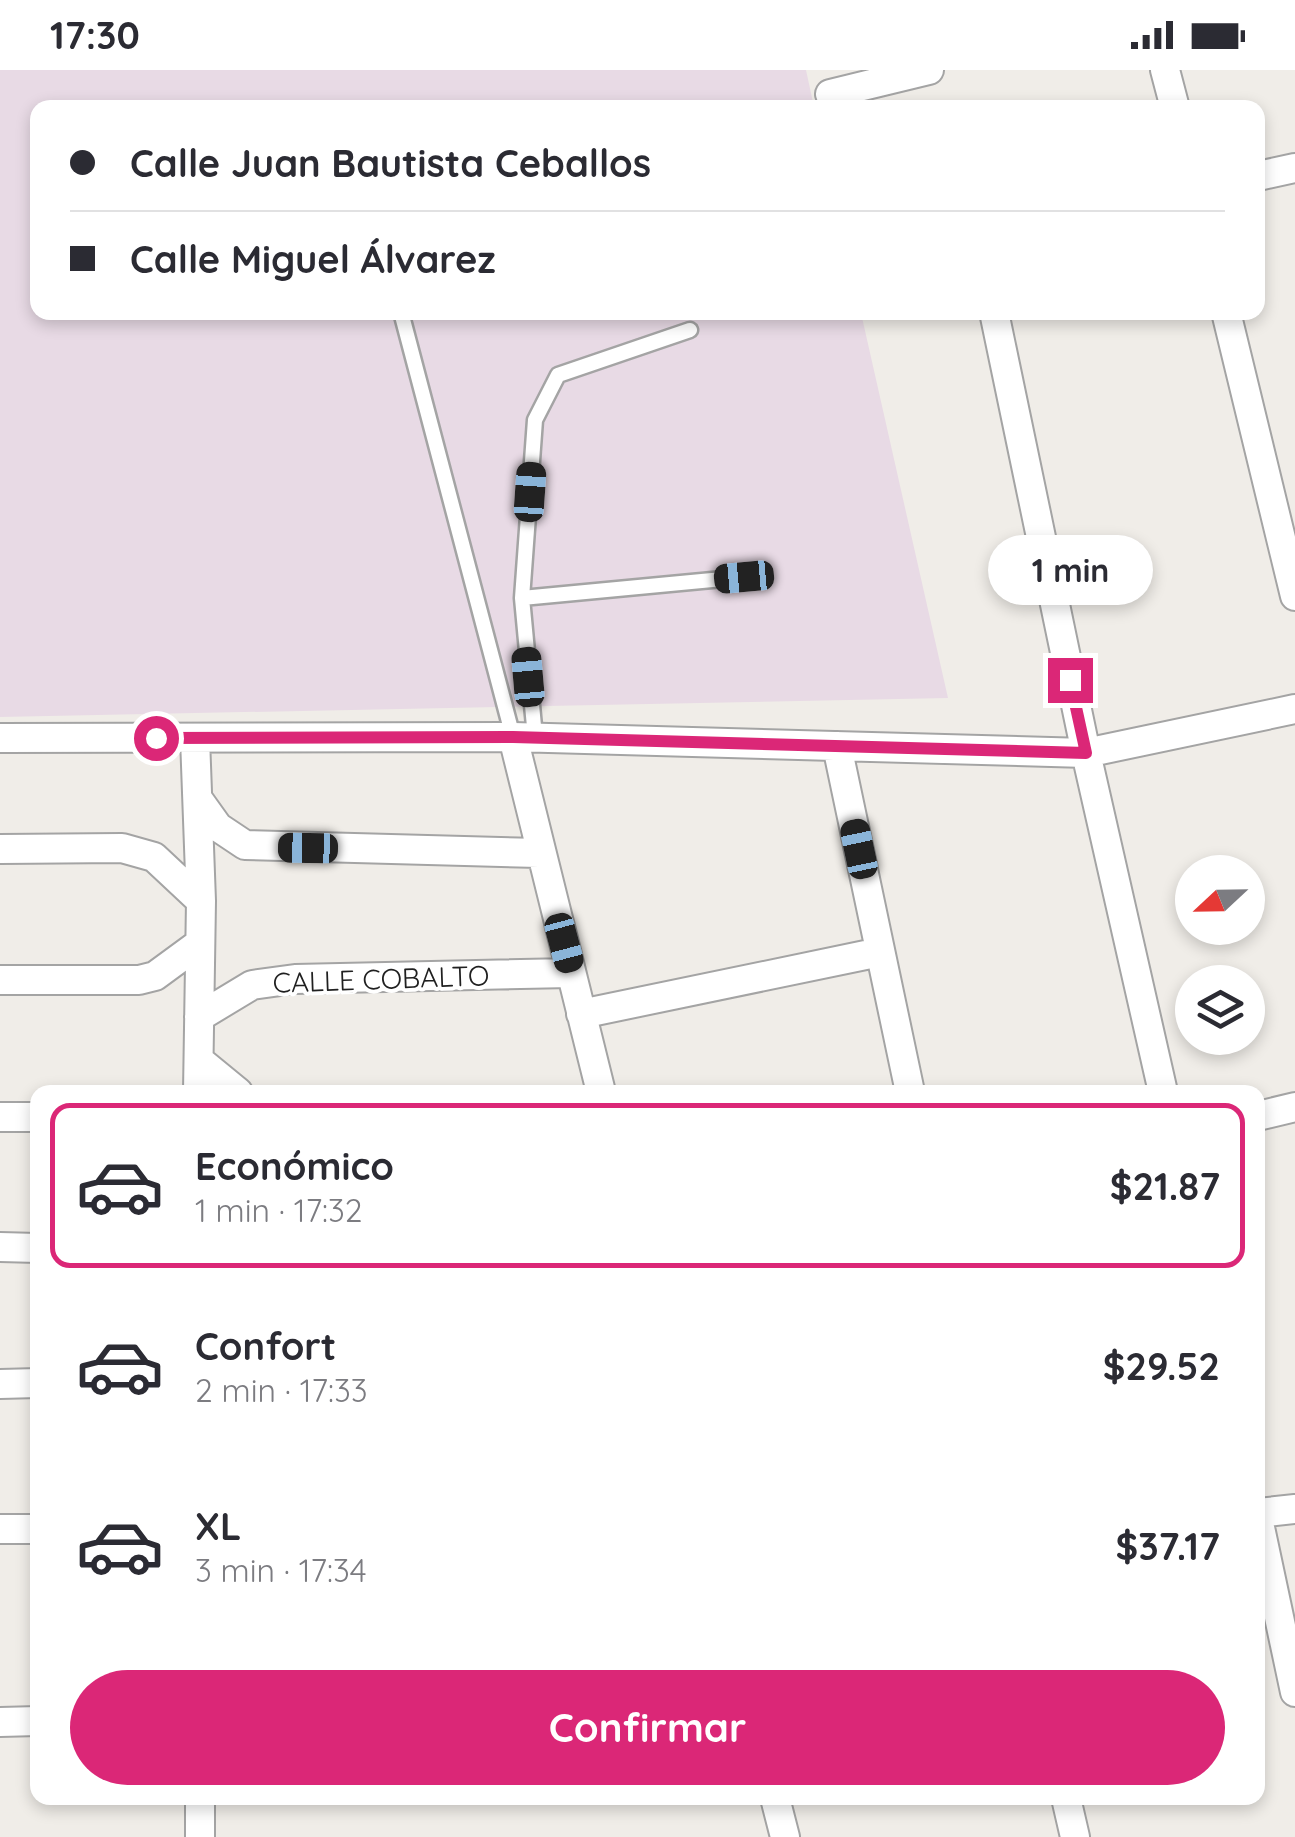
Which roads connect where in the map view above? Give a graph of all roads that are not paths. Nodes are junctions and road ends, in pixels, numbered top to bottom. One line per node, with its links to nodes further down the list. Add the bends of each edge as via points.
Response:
1 (930, 70): 3 (street)
2 (1165, 70): 4 (street)
3 (830, 94)
4 (1173, 100)
5 (1295, 168): 6 (street)
6 (1265, 174)
7 (404, 320): 15 (lane)
8 (996, 320): 19 (street)
9 (1228, 320): 12 (street)
10 (690, 330): 13 (lane, via 558,374 535,420)
11 (744, 577): 13 (lane)
12 (1295, 596)
13 (522, 598): 15 (lane)
14 (1295, 709): 19 (street)
15 (524, 737): 17 (street); 18 (street); 22 (street)
16 (0, 738): 17 (street)
17 (195, 738): 20 (street)
18 (838, 746): 19 (street); 25 (street)
19 (1086, 753): 35 (street)
20 (198, 798): 22 (street, via 218,827 245,845); 23 (street)
21 (0, 849): 23 (street, via 122,848 154,857)
22 (539, 853): 26 (street)
23 (200, 901): 24 (street)
24 (200, 943): 27 (street, via 139,980); 29 (street)
25 (880, 952): 28 (street); 34 (street)
26 (572, 973): 28 (street); 29 (street, CALLE COBALTO, via 295,979 252,986)
27 (0, 980)
28 (582, 1014): 33 (street)
29 (199, 1017): 30 (street)
30 (199, 1060): 31 (street); 32 (street)
31 (198, 1085)
32 (229, 1085)
33 (599, 1085)
34 (908, 1085)
35 (1161, 1085)
36 (1295, 1107): 37 (street)
37 (1265, 1114)
38 (0, 1117): 39 (street)
39 (30, 1117)
40 (0, 1246): 41 (street)
41 (30, 1248)
42 (0, 1384): 43 (street)
43 (30, 1384)
44 (1295, 1509): 45 (street)
45 (1265, 1515)
46 (0, 1529): 47 (street)
47 (30, 1529)
48 (1265, 1549): 49 (street)
49 (1295, 1692)
50 (30, 1721): 51 (street)
51 (0, 1722)
52 (200, 1805): 55 (street)
53 (778, 1805): 56 (street)
54 (1068, 1805): 57 (street)
55 (200, 1837)
56 (785, 1837)
57 (1075, 1837)

